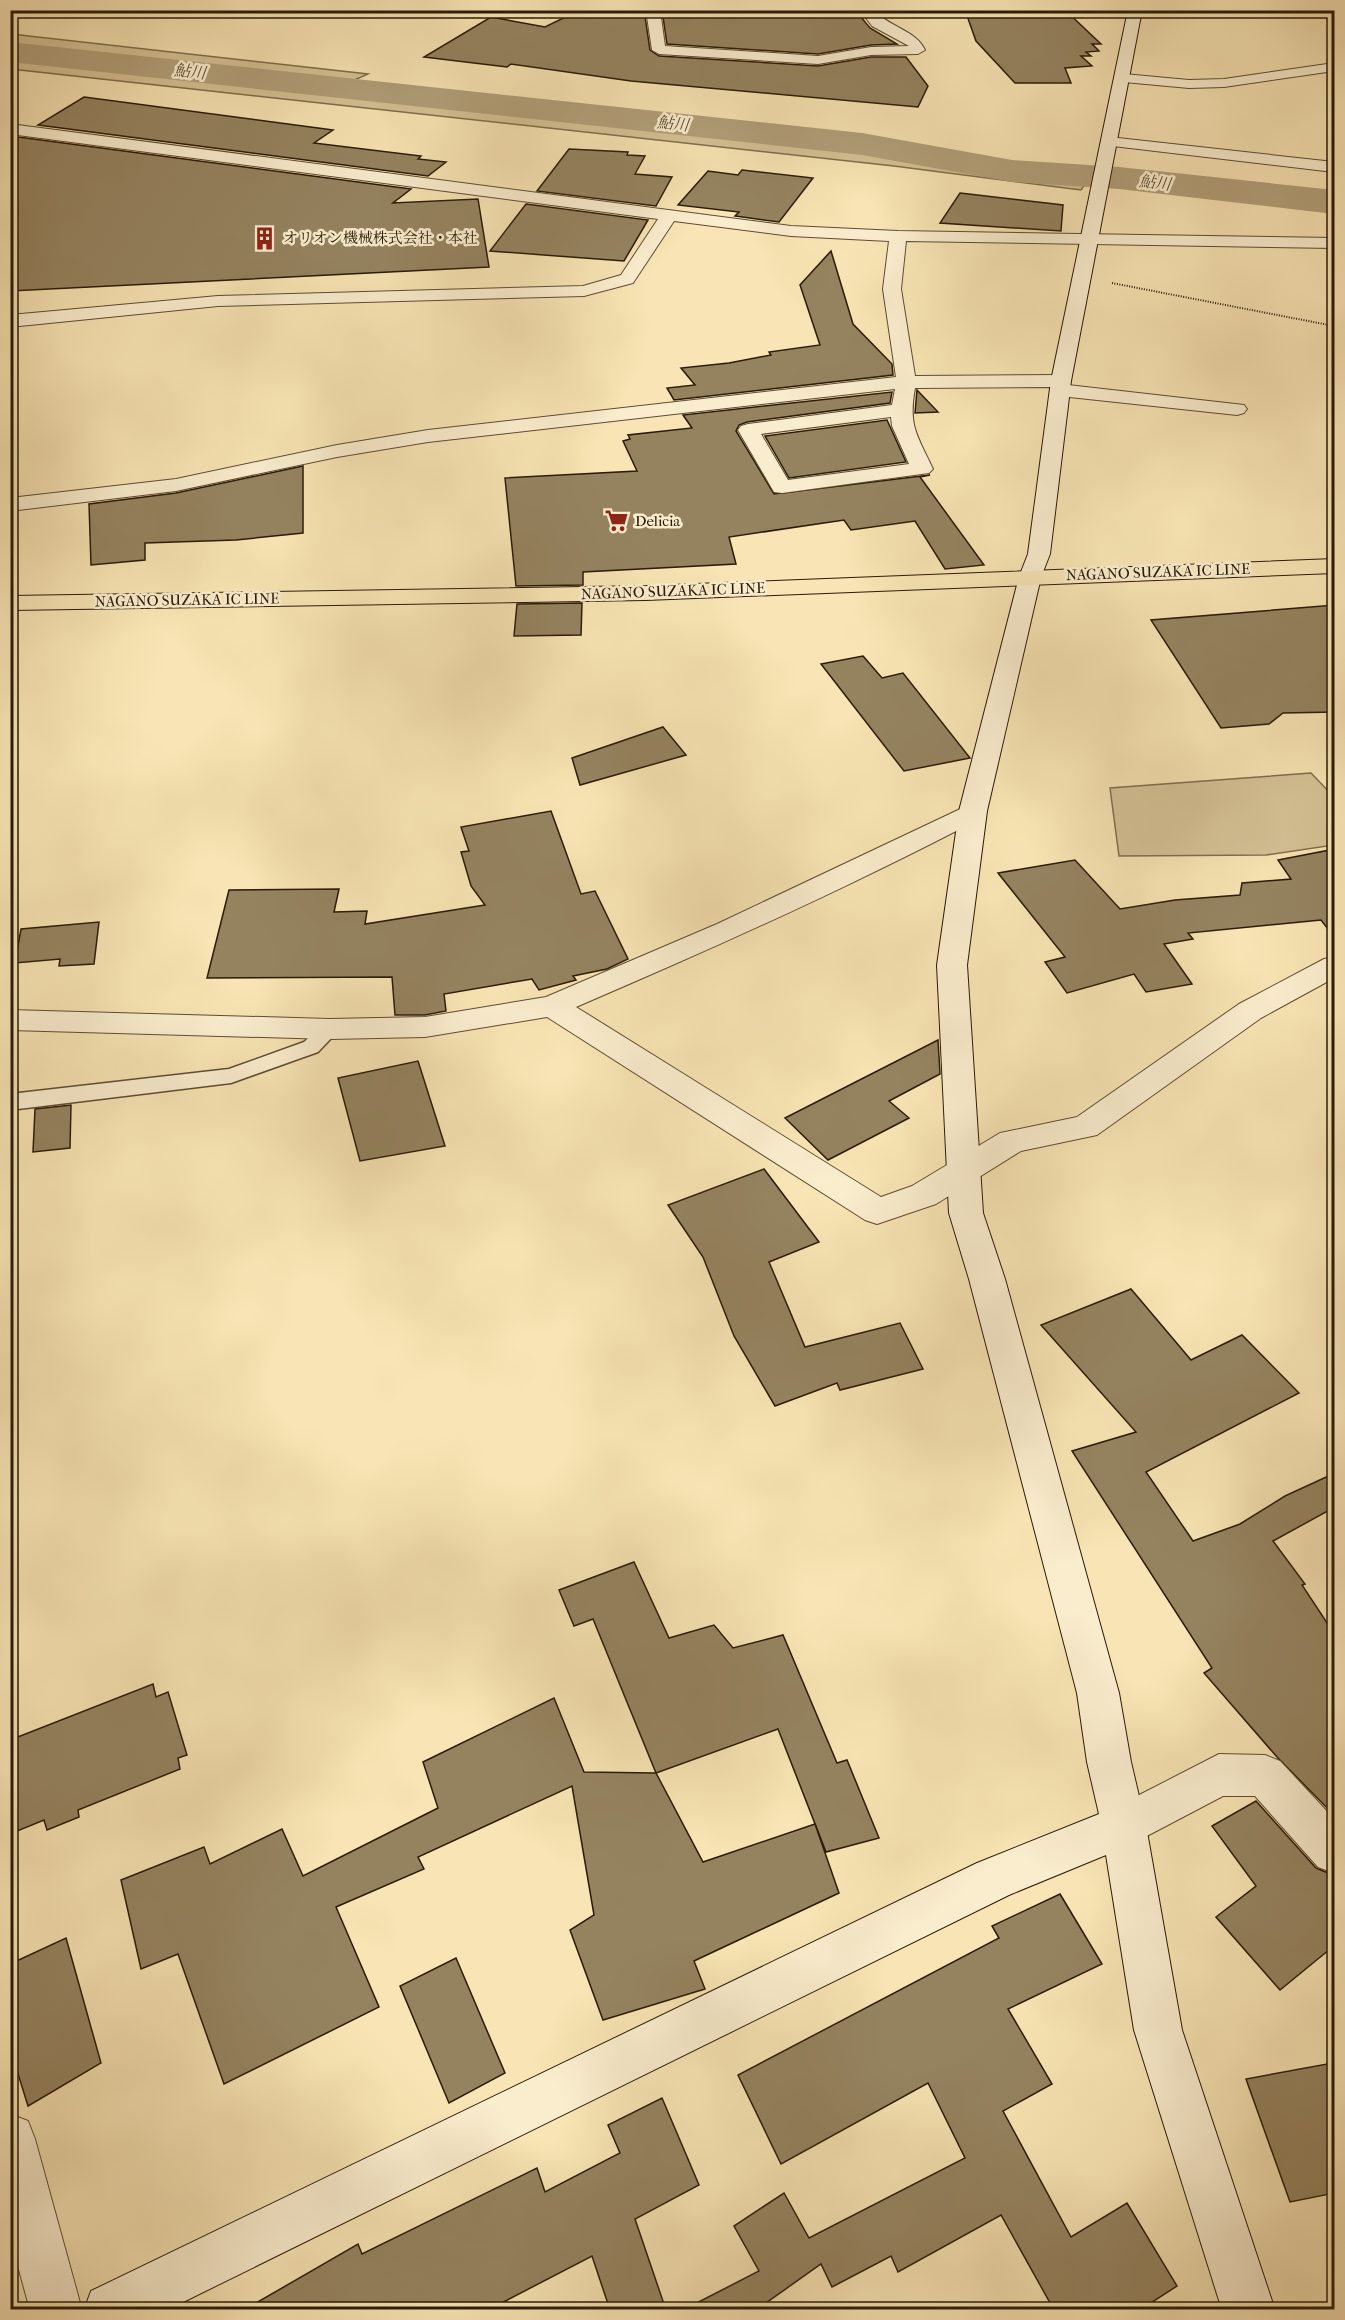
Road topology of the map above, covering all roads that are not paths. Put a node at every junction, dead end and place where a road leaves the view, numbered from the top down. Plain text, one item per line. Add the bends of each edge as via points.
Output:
1 (653, 10) edge
2 (866, 10) edge
3 (1135, 10) edge
4 (1335, 67) edge
5 (1124, 78) junction
6 (10, 129) edge
7 (1108, 144) junction
8 (1335, 167) edge
9 (670, 213) junction
10 (898, 236) junction
11 (1089, 238) junction
12 (1335, 243) edge
13 (10, 321) edge
14 (906, 382) junction
15 (1061, 385) junction
16 (1237, 409) dead end
17 (901, 410) junction
18 (10, 505) edge
19 (1335, 566) edge
20 (1030, 577) junction
21 (10, 603) edge
22 (973, 811) junction
23 (1335, 966) edge
24 (552, 1006) junction
25 (10, 1020) edge
26 (330, 1029) junction
27 (10, 1102) edge
28 (961, 1170) junction
29 (1124, 1826) junction
30 (1335, 1851) edge
31 (10, 2139) edge
32 (56, 2310) edge
33 (110, 2310) edge
34 (1248, 2310) edge

1 - 2 street via 659,50 819,60 870,51 918,50 915,43 877,23
3 - 5 street
4 - 5 street via 1224,83
5 - 7 street
6 - 9 street
7 - 8 street
7 - 11 street
9 - 10 street via 790,231
9 - 13 street via 627,279 584,291 218,301
10 - 11 street
10 - 14 street via 892,289
11 - 12 street
11 - 15 street
14 - 15 street
14 - 17 street
14 - 18 street via 428,436 176,485
15 - 16 street
15 - 20 street via 1039,554
17 - 17 street via 807,422 748,430 782,487 922,469 902,426
19 - 20 main road, NAGANO SUZAKA IC LINE
20 - 21 main road, NAGANO SUZAKA IC LINE via 646,593
20 - 22 street
22 - 24 street via 892,854 727,931
22 - 28 street via 952,965
23 - 28 street via 1250,1011 1086,1127 1012,1141
24 - 26 street via 425,1027
24 - 28 street via 878,1211 924,1195
25 - 26 street
26 - 27 lane via 311,1047 231,1076
28 - 29 street via 966,1214 1098,1693
29 - 30 street via 1219,1775 1265,1776
29 - 33 street via 993,1879
29 - 34 street via 1158,2030
31 - 32 street

